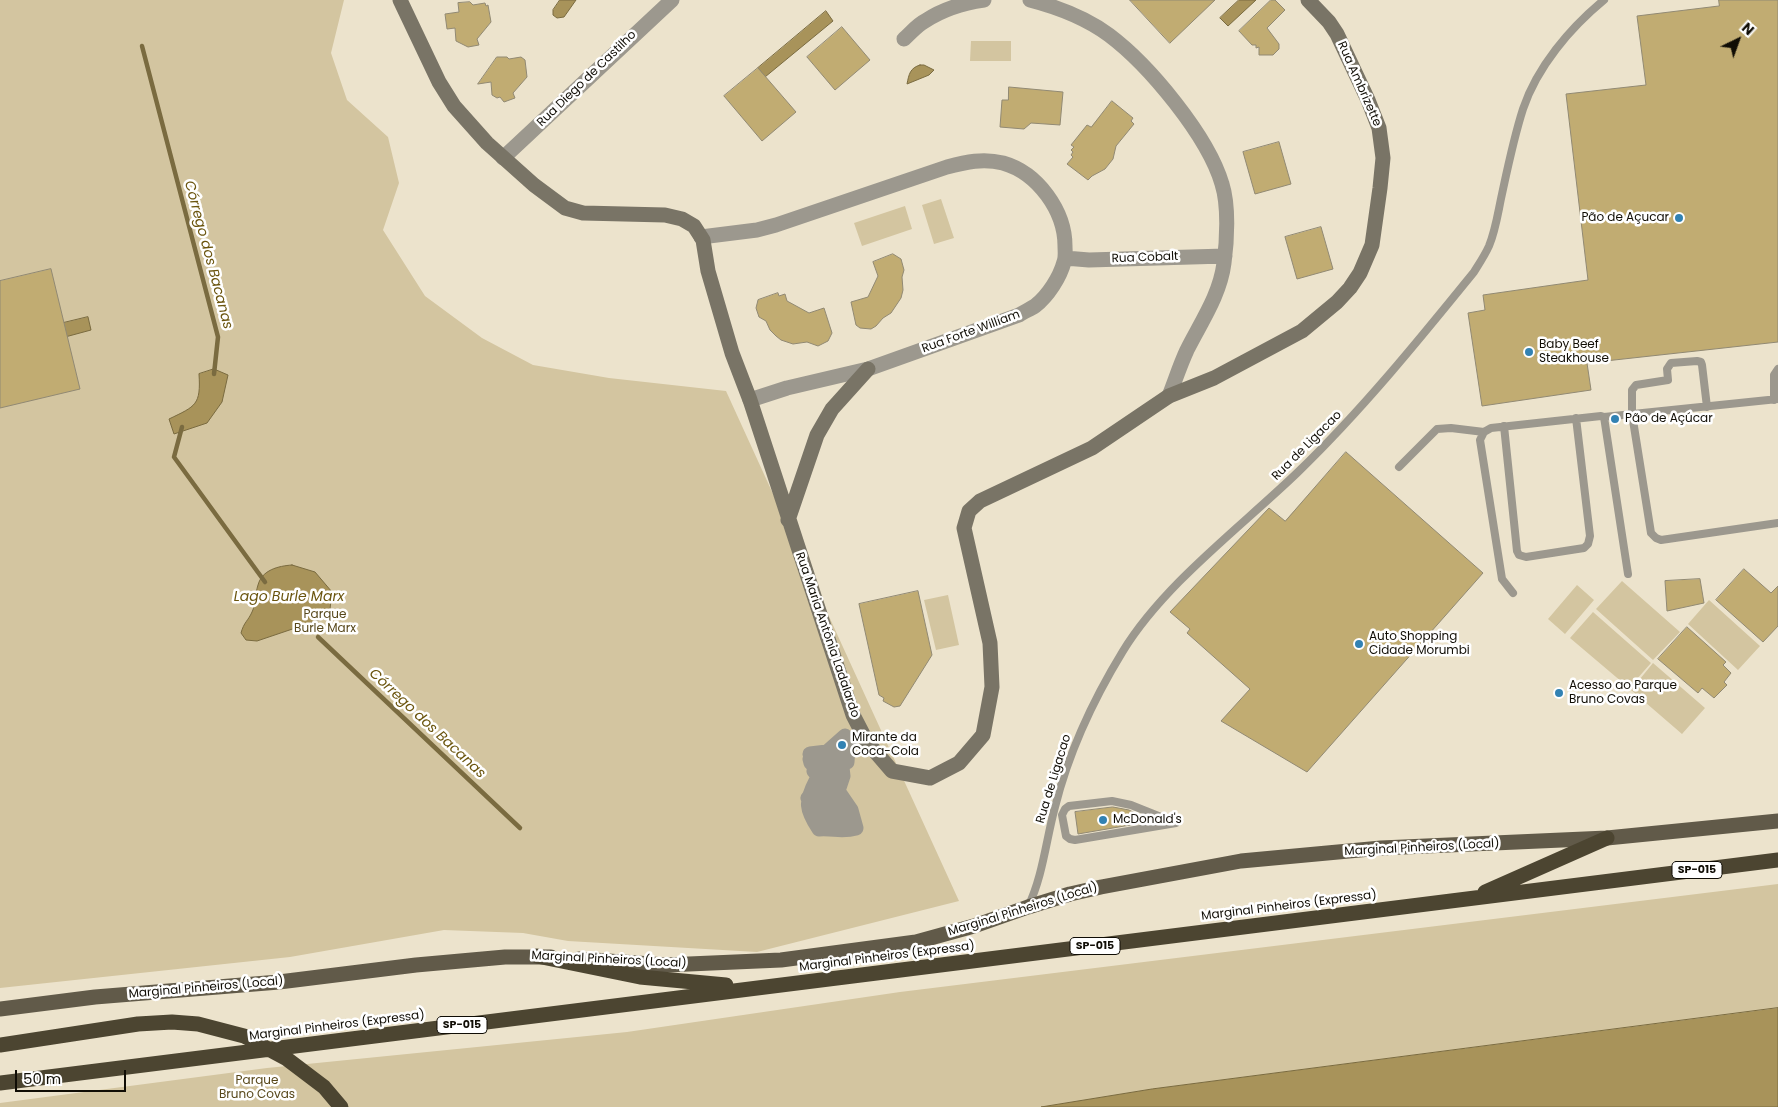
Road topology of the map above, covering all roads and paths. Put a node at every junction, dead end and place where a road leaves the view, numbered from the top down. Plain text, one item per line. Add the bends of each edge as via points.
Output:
1 (400, 0) edge
2 (672, 0) edge
3 (984, 0) edge
4 (1030, 0) edge
5 (1308, 0) edge
6 (1604, 0) edge
7 (904, 39) dead end
8 (504, 158) junction
9 (701, 237) junction
10 (1224, 256) junction
11 (1065, 258) junction
12 (1302, 331) joint
13 (868, 369) junction
14 (1778, 369) edge
15 (1169, 396) junction
16 (750, 400) junction
17 (1776, 400) edge
18 (1707, 407) junction
19 (1632, 414) junction
20 (1604, 417) junction
21 (1576, 418) junction
22 (1504, 426) junction
23 (1484, 432) junction
24 (1399, 467) dead end
25 (788, 520) junction
26 (1778, 523) edge
27 (1628, 574) dead end
28 (1513, 593) dead end
29 (810, 754) dead end
30 (817, 797) junction
31 (1778, 821) edge
32 (1176, 824) joint
33 (1607, 838) junction
34 (1778, 860) edge
35 (1472, 898) junction
36 (1028, 907) junction
37 (537, 956) junction
38 (754, 988) junction
39 (0, 1009) edge
40 (0, 1046) edge
41 (0, 1083) edge
42 (341, 1107) edge

1 - 8 street via 454,106
2 - 8 street, Rua Diego de Castilho
3 - 7 street via 939,13 924,21
4 - 10 street via 1080,18 1108,35 1158,83 1187,119 1204,143 1223,186 1226,214
5 - 12 street, Rua Ambrizette via 1333,28 1349,57 1379,128 1383,158 1372,245 1366,260 1350,288
6 - 36 lane, Rua de Ligacao via 1550,57 1533,86 1510,158 1494,232 1474,272 1362,408 1182,580 1125,649 1085,720 1072,752 1055,806 1036,890
8 - 9 street via 565,208 583,214 682,219 694,226
9 - 11 street, Rua Forte William via 757,230 947,167 986,161 1018,170 1036,182 1047,195 1060,222
9 - 16 street, Rua Maria Antônia Ladalardo via 732,353
10 - 11 street, Rua Cobalt
10 - 15 street via 1215,295 1186,351
11 - 13 street, Rua Forte William via 1058,275 1035,306 1019,315
12 - 15 street, Rua Maria Antônia Ladalardo via 1232,369
13 - 16 street, Rua Forte William
13 - 25 street via 832,409 817,435
14 - 17 lane via 1774,374
15 - 25 street, Rua Maria Antônia Ladalardo via 1092,448 998,492 969,511 964,528 990,643 992,687 983,735 959,763 930,778 892,771 867,742 853,715
16 - 25 street, Rua Maria Antônia Ladalardo
17 - 18 lane
18 - 19 lane
18 - 19 lane via 1700,362 1671,363 1667,369 1668,380 1634,386
19 - 20 lane
19 - 26 lane via 1651,534 1656,538 1661,540
20 - 21 lane
20 - 27 lane
21 - 22 lane
21 - 22 lane via 1590,536 1588,544 1584,548 1526,557 1517,551
22 - 23 lane
23 - 24 lane via 1437,429
23 - 28 lane via 1480,440 1502,579
29 - 30 street via 826,752 845,736 850,744 826,760 810,760 811,763 831,760 848,749 847,762 814,771 819,778 835,775 842,767 838,791 851,810 856,828 845,831 819,829 810,815
30 - 30 street via 819,822 841,826 849,821 836,798 838,781 823,782 815,797 825,818 834,821 839,817 834,811 831,786
31 - 33 main road, Marginal Pinheiros (Local)
32 - 32 lane via 1131,804 1112,801 1069,806 1062,815 1066,836 1075,840
33 - 35 highway
33 - 36 main road, Marginal Pinheiros (Local) via 1381,848 1241,862 1101,887
34 - 35 highway, Marginal Pinheiros (Expressa) / SP-015
35 - 38 highway, Marginal Pinheiros (Expressa) / SP-015
36 - 37 main road, Marginal Pinheiros (Local) via 916,942 781,960 666,965
37 - 38 highway via 640,978
37 - 39 main road, Marginal Pinheiros (Local) via 416,964 279,982 95,997
38 - 41 highway, Marginal Pinheiros (Expressa) / SP-015
40 - 42 highway via 138,1024 198,1024 244,1036 287,1059 324,1087

